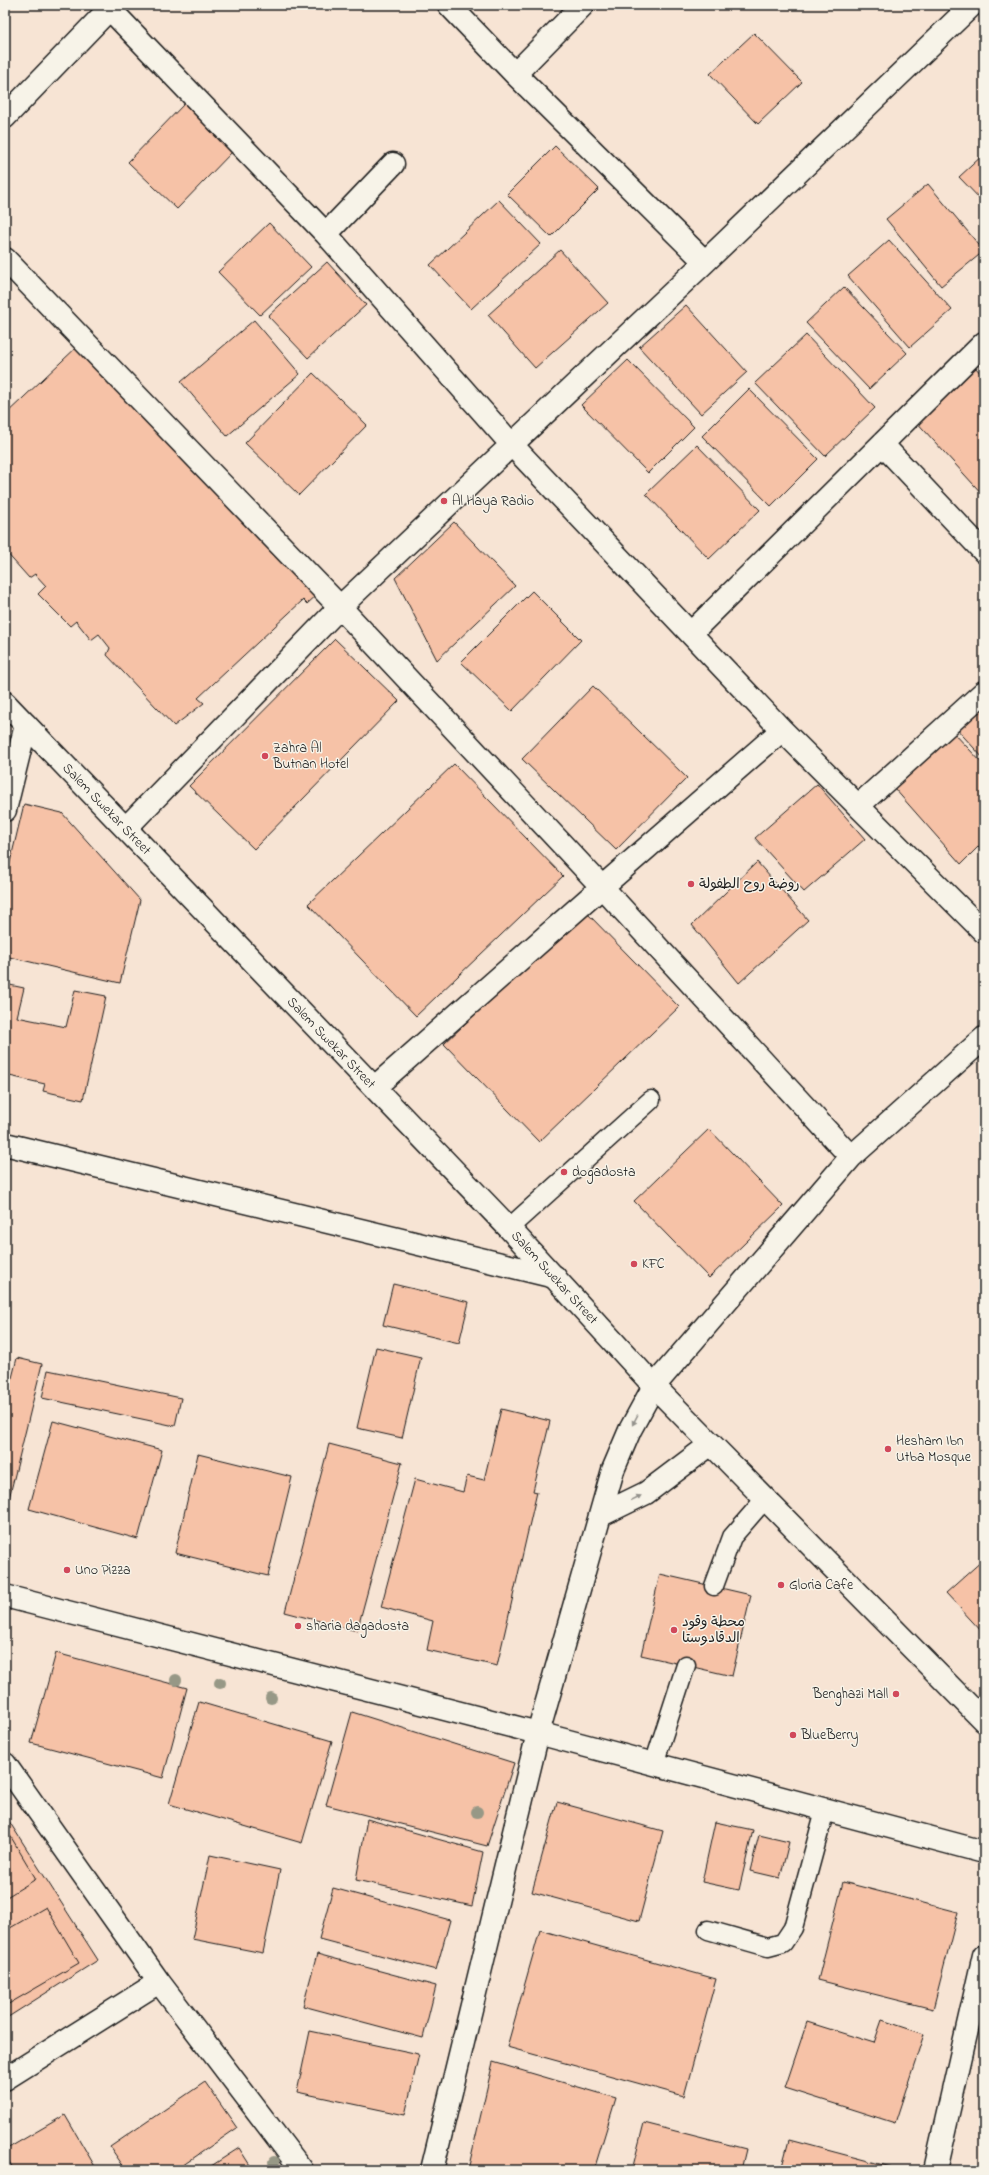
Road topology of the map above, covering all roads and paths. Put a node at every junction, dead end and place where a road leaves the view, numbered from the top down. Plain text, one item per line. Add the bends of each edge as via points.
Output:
1 (449, 5) edge
2 (582, 5) edge
3 (972, 5) edge
4 (109, 6) edge
5 (515, 74) junction
6 (5, 117) edge
7 (393, 164) dead end
8 (326, 234) junction
9 (5, 259) edge
10 (705, 262) junction
11 (984, 343) edge
12 (882, 444) junction
13 (512, 445) junction
14 (984, 552) edge
15 (340, 607) junction
16 (691, 633) junction
17 (984, 692) edge
18 (5, 703) edge
19 (26, 725) junction
20 (782, 730) junction
21 (858, 806) junction
22 (5, 810) edge
23 (126, 828) junction
24 (602, 887) junction
25 (984, 932) edge
26 (984, 1038) edge
27 (375, 1088) junction
28 (651, 1100) dead end
29 (5, 1144) edge
30 (851, 1157) junction
31 (509, 1228) junction
32 (555, 1277) junction
33 (654, 1386) junction
34 (711, 1444) junction
35 (765, 1499) junction
36 (601, 1515) junction
37 (714, 1586) dead end
38 (5, 1596) edge
39 (686, 1666) dead end
40 (984, 1721) edge
41 (538, 1732) junction
42 (5, 1764) edge
43 (654, 1764) junction
44 (825, 1810) junction
45 (984, 1852) edge
46 (708, 1930) dead end
47 (984, 1955) edge
48 (159, 1982) junction
49 (5, 2079) edge
50 (302, 2170) edge
51 (432, 2170) edge
52 (935, 2170) edge

1 - 5 street
2 - 5 street
3 - 10 street
4 - 6 street
4 - 8 street
5 - 10 street
7 - 8 street
8 - 13 street
9 - 15 street
10 - 13 street
11 - 12 street
12 - 14 street
12 - 16 street
13 - 15 street
13 - 16 street
15 - 23 street
15 - 24 street
16 - 20 street
17 - 21 street
18 - 19 street, Salem Swekar Street
19 - 22 street
19 - 23 street, Salem Swekar Street
20 - 21 street
20 - 24 street
21 - 25 street
23 - 27 street, Salem Swekar Street
24 - 27 street
24 - 30 street
26 - 30 street
27 - 31 street, Salem Swekar Street
28 - 31 lane
29 - 32 street
30 - 33 street
31 - 32 street, Salem Swekar Street
32 - 33 street, Salem Swekar Street
33 - 34 street, Salem Swekar Street
33 -> 36 street via 622,1448 613,1470
34 - 35 street, Salem Swekar Street
36 -> 34 street via 646,1493
35 - 37 lane via 732,1537
35 - 40 street, Salem Swekar Street
36 - 41 street
38 - 41 street
39 - 43 lane
41 - 43 street
41 - 51 street
42 - 48 street
43 - 44 street
44 - 45 street
44 - 46 lane via 793,1928 783,1943 768,1947
47 - 52 street
48 - 49 street
48 - 50 street

